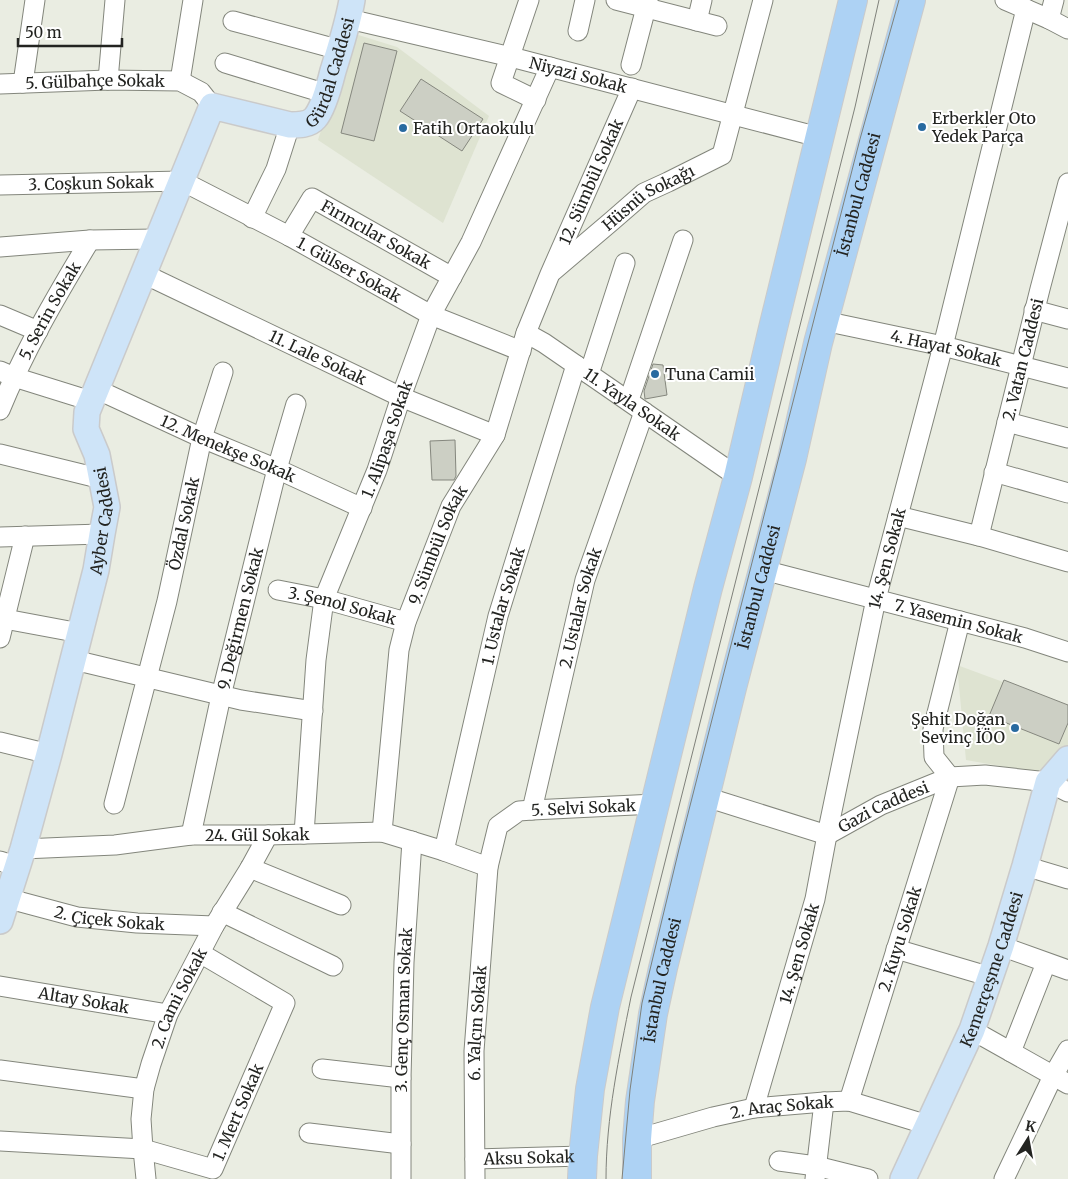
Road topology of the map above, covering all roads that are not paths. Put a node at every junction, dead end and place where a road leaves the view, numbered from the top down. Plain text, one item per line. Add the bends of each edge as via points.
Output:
1 (34, 0) edge
2 (116, 0) edge
3 (193, 0) edge
4 (529, 0) edge
5 (585, 0) edge
6 (616, 0) edge
7 (702, 0) edge
8 (763, 0) edge
9 (853, 0) edge
10 (910, 0) edge
11 (1006, 0) edge
12 (1054, 0) edge
13 (647, 4) edge
14 (1026, 9) junction
15 (350, 10) edge
16 (1049, 19) junction
17 (233, 21) dead end
18 (697, 21) junction
19 (717, 26) dead end
20 (1068, 29) edge
21 (578, 31) dead end
22 (340, 50) junction
23 (511, 57) junction
24 (225, 63) dead end
25 (631, 65) dead end
26 (550, 67) junction
27 (108, 80) junction
28 (180, 81) junction
29 (0, 84) edge
30 (23, 84) junction
31 (632, 88) junction
32 (327, 94) junction
33 (536, 100) junction
34 (212, 106) junction
35 (732, 115) junction
36 (290, 126) junction
37 (807, 134) dead end
38 (182, 181) junction
39 (1068, 182) edge
40 (0, 185) edge
41 (252, 218) junction
42 (289, 236) junction
43 (156, 239) junction
44 (90, 240) junction
45 (683, 240) dead end
46 (1060, 246) edge
47 (0, 247) edge
48 (625, 263) dead end
49 (142, 273) junction
50 (550, 274) junction
51 (452, 277) junction
52 (1034, 310) junction
53 (431, 314) junction
54 (0, 315) edge
55 (1068, 319) edge
56 (824, 321) junction
57 (38, 331) junction
58 (526, 333) junction
59 (943, 346) junction
60 (521, 351) junction
61 (1020, 367) junction
62 (582, 369) junction
63 (223, 372) dead end
64 (7, 374) edge
65 (1068, 378) edge
66 (94, 395) junction
67 (401, 397) junction
68 (629, 400) junction
69 (296, 404) dead end
70 (0, 410) edge
71 (644, 412) junction
72 (1007, 422) junction
73 (495, 435) junction
74 (202, 438) junction
75 (1068, 438) edge
76 (0, 454) edge
77 (277, 469) junction
78 (994, 472) junction
79 (738, 477) junction
80 (102, 479) junction
81 (1068, 493) edge
82 (362, 508) junction
83 (898, 516) junction
84 (102, 534) junction
85 (25, 536) junction
86 (978, 536) junction
87 (0, 537) edge
88 (1068, 562) edge
89 (763, 570) junction
90 (278, 590) dead end
91 (324, 599) junction
92 (876, 599) junction
93 (3, 618) edge
94 (960, 621) junction
95 (406, 622) junction
96 (80, 633) junction
97 (0, 638) edge
98 (1068, 652) edge
99 (74, 660) junction
100 (148, 678) junction
101 (221, 696) junction
102 (313, 711) junction
103 (0, 742) edge
104 (49, 754) junction
105 (1068, 759) edge
106 (950, 777) junction
107 (1062, 785) edge
108 (706, 797) junction
109 (114, 804) dead end
110 (655, 804) junction
111 (532, 810) junction
112 (382, 832) junction
113 (190, 834) junction
114 (304, 834) junction
115 (268, 835) junction
116 (827, 835) junction
117 (412, 841) junction
118 (444, 851) junction
119 (13, 859) edge
120 (1025, 866) junction
121 (488, 867) junction
122 (250, 868) junction
123 (1068, 879) edge
124 (341, 905) dead end
125 (3, 909) edge
126 (218, 919) junction
127 (1000, 946) junction
128 (896, 949) junction
129 (200, 953) junction
130 (1046, 963) junction
131 (333, 966) dead end
132 (1068, 970) edge
133 (991, 977) junction
134 (0, 986) edge
135 (168, 1014) junction
136 (972, 1030) junction
137 (1068, 1050) edge
138 (1011, 1052) junction
139 (322, 1069) dead end
140 (0, 1070) edge
141 (401, 1078) junction
142 (1061, 1080) edge
143 (144, 1090) junction
144 (849, 1101) junction
145 (824, 1102) junction
146 (754, 1108) junction
147 (928, 1125) junction
148 (309, 1133) dead end
149 (637, 1139) junction
150 (0, 1141) edge
151 (401, 1144) junction
152 (142, 1149) junction
153 (475, 1159) junction
154 (779, 1161) dead end
155 (583, 1168) edge
156 (816, 1172) edge
157 (908, 1178) edge
158 (146, 1179) edge
159 (401, 1179) edge
160 (475, 1179) edge
161 (637, 1179) edge
162 (868, 1179) edge
163 (1004, 1179) edge

1 - 30 street
2 - 27 street
3 - 28 street
4 - 23 street
5 - 21 street
6 - 13 street
7 - 18 street
8 - 35 street
9 - 79 highway
10 - 56 highway, İstanbul Caddesi
11 - 14 street
12 - 16 street
13 - 18 street
13 - 25 street
14 - 16 street
14 - 59 street, 14. Şen Sokak
15 - 22 main road, Gürdal Caddesi
15 - 23 street, Niyazi Sokak
16 - 20 street
17 - 22 street
18 - 19 street
22 - 32 main road, Gürdal Caddesi
23 - 26 street, Niyazi Sokak
23 - 33 street via 501,82
24 - 32 street
26 - 31 street, Niyazi Sokak
26 - 33 street, 1. Alipaşa Sokak
27 - 28 street, 5. Gülbahçe Sokak
27 - 30 street, 5. Gülbahçe Sokak
28 - 34 street, 5. Gülbahçe Sokak via 201,92
29 - 30 street, 5. Gülbahçe Sokak
31 - 35 street, Niyazi Sokak
31 - 50 street, 12. Sümbül Sokak
32 - 36 main road, Gürdal Caddesi via 316,117 302,125
33 - 51 street, 1. Alipaşa Sokak
34 - 36 main road, Gürdal Caddesi
34 - 38 main road, Ayber Caddesi
35 - 37 street, Niyazi Sokak
35 - 50 street, Hüsnü Sokağı via 722,155 644,192
36 - 41 street, Gürdal Caddesi via 276,169
38 - 40 street, 3. Coşkun Sokak
38 - 41 street, 1. Gülser Sokak
38 - 43 main road, Ayber Caddesi
39 - 46 street, 2. Vatan Caddesi
41 - 42 street, 1. Gülser Sokak
42 - 51 street, Fırıncılar Sokak via 312,198
42 - 53 street, 1. Gülser Sokak
43 - 44 street
43 - 49 main road, Ayber Caddesi
44 - 47 street
44 - 57 street, 5. Serin Sokak
45 - 68 street
46 - 52 street, 2. Vatan Caddesi
48 - 62 street, 1. Ustalar Sokak
49 - 66 main road, Ayber Caddesi
49 - 67 street, 11. Lale Sokak
50 - 58 street, 9. Sümbül Sokak
51 - 53 street, 1. Alipaşa Sokak
52 - 55 street
52 - 61 street, 2. Vatan Caddesi
53 - 60 street, 1. Gülser Sokak
53 - 67 street, 1. Alipaşa Sokak
54 - 57 street
56 - 59 street, 4. Hayat Sokak
56 - 89 highway, İstanbul Caddesi
57 - 64 street, 5. Serin Sokak
58 - 60 street, 9. Sümbül Sokak
58 - 62 street, 11. Yayla Sokak
59 - 61 street, 4. Hayat Sokak
59 - 83 street, 14. Şen Sokak
60 - 73 street, 9. Sümbül Sokak
61 - 65 street, 4. Hayat Sokak
61 - 72 street, 2. Vatan Caddesi
62 - 68 street, 11. Yayla Sokak
62 - 118 street, 1. Ustalar Sokak via 498,616
63 - 74 street, Özdal Sokak
64 - 66 street, 12. Menekşe Sokak
64 - 70 street, 5. Serin Sokak
66 - 74 street, 12. Menekşe Sokak
66 - 80 main road, Ayber Caddesi via 87,412 86,429 97,455
67 - 73 street, 11. Lale Sokak
67 - 82 street, 1. Alipaşa Sokak
68 - 71 street, 11. Yayla Sokak
69 - 77 street, 9. Değirmen Sokak
71 - 79 street, 11. Yayla Sokak
71 - 111 street, 2. Ustalar Sokak via 585,580
72 - 75 street
72 - 78 street, 2. Vatan Caddesi
73 - 95 street, 9. Sümbül Sokak via 451,506
74 - 77 street, 12. Menekşe Sokak
74 - 100 street, Özdal Sokak
76 - 80 street
77 - 82 street, 12. Menekşe Sokak
77 - 101 street, 9. Değirmen Sokak
78 - 81 street
78 - 86 street, 2. Vatan Caddesi
79 - 110 highway
80 - 84 main road, Ayber Caddesi via 107,507
82 - 91 street, 1. Alipaşa Sokak
83 - 86 street
83 - 92 street, 14. Şen Sokak
84 - 85 street
84 - 96 main road, Ayber Caddesi
85 - 87 street
85 - 93 street
86 - 88 street
89 - 92 street, 7. Yasemin Sokak
89 - 108 highway, İstanbul Caddesi
90 - 91 street, 3. Şenol Sokak
91 - 95 street, 3. Şenol Sokak
91 - 102 street, 1. Alipaşa Sokak
92 - 94 street, 7. Yasemin Sokak
92 - 116 street, 14. Şen Sokak
93 - 96 street
93 - 97 street
94 - 98 street, 7. Yasemin Sokak
94 - 106 street via 933,729 934,757
95 - 112 street, 9. Sümbül Sokak via 399,650
96 - 99 main road, Ayber Caddesi
99 - 100 street
99 - 104 main road, Ayber Caddesi
100 - 101 street
100 - 109 street, Özdal Sokak
101 - 102 street
101 - 113 street, 9. Değirmen Sokak
102 - 114 street, 1. Alipaşa Sokak
103 - 104 street
104 - 119 main road, Ayber Caddesi
105 - 107 main road, Kemerçeşme Caddesi
106 - 107 street, Gazi Caddesi via 985,775
106 - 116 street, Gazi Caddesi via 881,805
106 - 128 street, 2. Kuyu Sokak
107 - 120 main road, Kemerçeşme Caddesi
108 - 116 street, Gazi Caddesi
108 - 149 highway, İstanbul Caddesi via 653,1014
110 - 111 street, 5. Selvi Sokak
110 - 155 highway via 605,1007 590,1089
111 - 121 street, 5. Selvi Sokak via 519,812 498,826
112 - 114 street, 24. Gül Sokak
112 - 117 street, 24. Gül Sokak
113 - 115 street, 24. Gül Sokak
113 - 119 street, 24. Gül Sokak
114 - 115 street, 24. Gül Sokak
115 - 122 street, 2. Cami Sokak
116 - 146 street, 14. Şen Sokak via 815,898
117 - 118 street, 24. Gül Sokak
117 - 141 street, 3. Genç Osman Sokak
118 - 121 street, 24. Gül Sokak
119 - 125 main road, Ayber Caddesi
120 - 123 street
120 - 127 main road, Kemerçeşme Caddesi
121 - 153 street, 6. Yalçın Sokak via 474,1051
122 - 124 street
122 - 126 street, 2. Cami Sokak
125 - 126 street, 2. Çiçek Sokak via 137,923
126 - 129 street, 2. Cami Sokak
126 - 131 street
127 - 130 street
127 - 133 main road, Kemerçeşme Caddesi
128 - 133 street
128 - 144 street, 2. Kuyu Sokak
129 - 135 street, 2. Cami Sokak
129 - 152 street, 1. Mert Sokak via 284,1003 213,1169
130 - 132 street
130 - 138 street
133 - 136 main road, Kemerçeşme Caddesi
134 - 135 street, Altay Sokak
135 - 143 street, 2. Cami Sokak
136 - 138 street
136 - 147 main road, Kemerçeşme Caddesi
137 - 142 street
138 - 142 street
139 - 141 street
140 - 143 street
141 - 151 street, 3. Genç Osman Sokak
142 - 163 street
143 - 152 street, 2. Cami Sokak
144 - 145 street, 2. Araç Sokak
144 - 147 street, 2. Araç Sokak
145 - 146 street, 2. Araç Sokak
145 - 156 street
146 - 149 street, 2. Araç Sokak
147 - 157 main road, Kemerçeşme Caddesi
148 - 151 street
149 - 161 highway, İstanbul Caddesi
150 - 152 street, 1. Mert Sokak
151 - 159 street, 3. Genç Osman Sokak
152 - 158 street, 2. Cami Sokak
153 - 155 street, Aksu Sokak
153 - 160 street, 6. Yalçın Sokak
154 - 156 street
156 - 162 street

